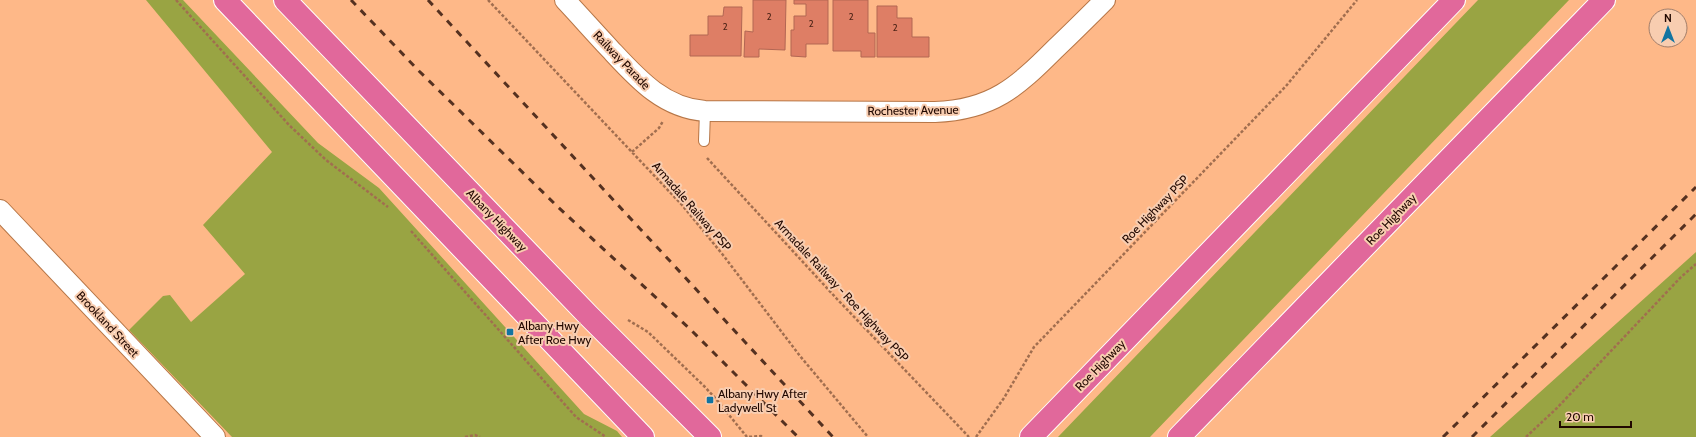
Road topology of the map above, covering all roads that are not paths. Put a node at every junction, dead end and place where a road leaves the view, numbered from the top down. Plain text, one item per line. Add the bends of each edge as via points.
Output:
1 (225, 0) edge
2 (285, 0) edge
3 (565, 0) edge
4 (1106, 0) edge
5 (1454, 0) edge
6 (1604, 0) edge
7 (705, 111) junction
8 (704, 141) dead end
9 (0, 210) edge
10 (215, 437) edge
11 (643, 437) edge
12 (710, 437) edge
13 (1031, 437) edge
14 (1178, 437) edge

1 - 11 highway
2 - 12 highway, Albany Highway via 588,315
3 - 7 street, Railway Parade via 651,90 678,105
4 - 7 street, Rochester Avenue via 1023,81 998,97 972,107 935,112
5 - 13 highway, Roe Highway
6 - 14 highway, Roe Highway
7 - 8 lane
9 - 10 street, Brookland Street

